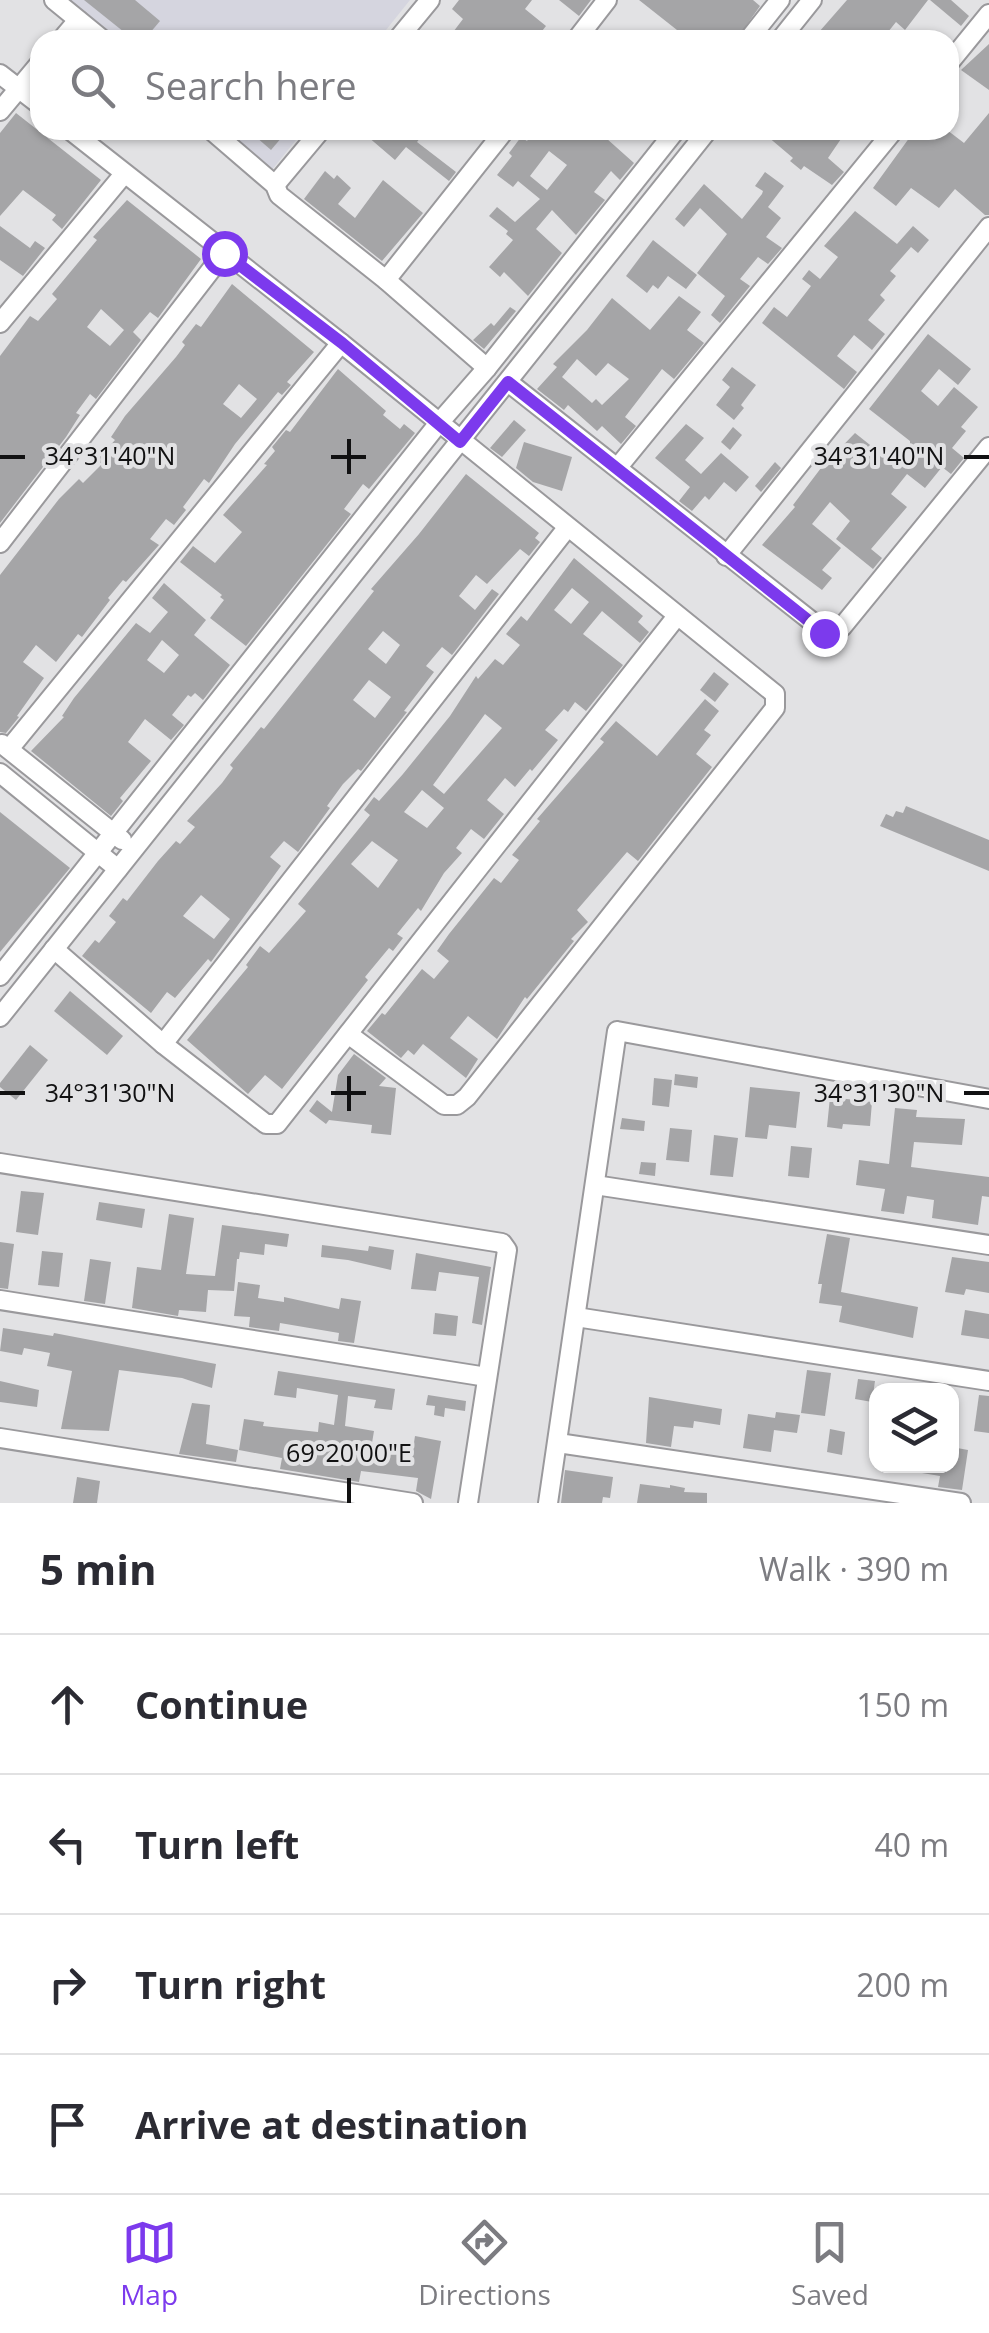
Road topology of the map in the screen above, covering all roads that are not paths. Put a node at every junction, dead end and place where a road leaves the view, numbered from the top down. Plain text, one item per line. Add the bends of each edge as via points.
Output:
1 (54, 0) edge
2 (430, 0) edge
3 (607, 0) edge
4 (780, 0) edge
5 (812, 0) edge
6 (989, 14) edge
7 (78, 20) junction
8 (70, 30) edge
9 (90, 30) edge
10 (405, 30) edge
11 (584, 30) edge
12 (756, 30) edge
13 (788, 30) edge
14 (959, 51) edge
15 (0, 74) edge
16 (30, 74) edge
17 (18, 88) junction
18 (30, 97) edge
19 (0, 111) edge
20 (82, 140) edge
21 (223, 140) edge
22 (314, 140) edge
23 (497, 140) edge
24 (668, 140) edge
25 (700, 140) edge
26 (886, 140) edge
27 (124, 174) junction
28 (276, 185) junction
29 (989, 226) edge
30 (224, 253) junction
31 (386, 280) junction
32 (0, 324) edge
33 (342, 343) junction
34 (487, 368) junction
35 (508, 382) junction
36 (438, 424) junction
37 (460, 442) junction
38 (989, 447) edge
39 (618, 467) junction
40 (567, 528) junction
41 (0, 543) edge
42 (726, 556) junction
43 (678, 616) junction
44 (4, 746) edge
45 (0, 773) edge
46 (114, 833) junction
47 (134, 849) junction
48 (99, 852) junction
49 (118, 869) junction
50 (54, 949) junction
51 (0, 976) edge
52 (0, 1017) edge
53 (348, 1034) junction
54 (163, 1044) junction
55 (989, 1099) edge
56 (0, 1163) edge
57 (595, 1185) junction
58 (989, 1245) edge
59 (0, 1300) edge
60 (576, 1317) junction
61 (487, 1377) junction
62 (989, 1381) edge
63 (0, 1438) edge
64 (558, 1443) junction
65 (413, 1503) edge
66 (468, 1503) edge
67 (548, 1503) edge
68 (960, 1503) edge

1 - 7 street
2 - 10 street
3 - 11 street
4 - 12 street
5 - 13 street
6 - 14 street
7 - 8 street
7 - 9 street
15 - 17 street
16 - 17 street
17 - 18 street
17 - 19 street
20 - 27 street
21 - 28 street
22 - 28 street
23 - 31 street
24 - 34 street
25 - 35 street
26 - 39 street
27 - 30 street
27 - 32 street
28 - 31 street via 279,195
29 - 42 street
30 - 33 street
30 - 41 street
31 - 34 street
33 - 36 street
33 - 44 street
34 - 36 street
35 - 37 street
35 - 39 street
36 - 37 street
36 - 46 street
37 - 40 street
37 - 47 street
38 - 42 street via 834,634 824,633
39 - 42 street
40 - 43 street
40 - 54 street
43 - 53 street
43 - 53 street via 774,691 774,708 467,1098 444,1105
44 - 46 street
45 - 48 street
46 - 47 street
46 - 48 street
47 - 49 street
48 - 49 street
48 - 51 street
49 - 50 street
50 - 52 street
50 - 54 street
53 - 54 street via 271,1126
55 - 57 street via 617,1031
56 - 61 street via 496,1240 507,1250
57 - 58 street
57 - 60 street
59 - 61 street
60 - 62 street
60 - 64 street
61 - 66 street
63 - 65 street
64 - 67 street
64 - 68 street

